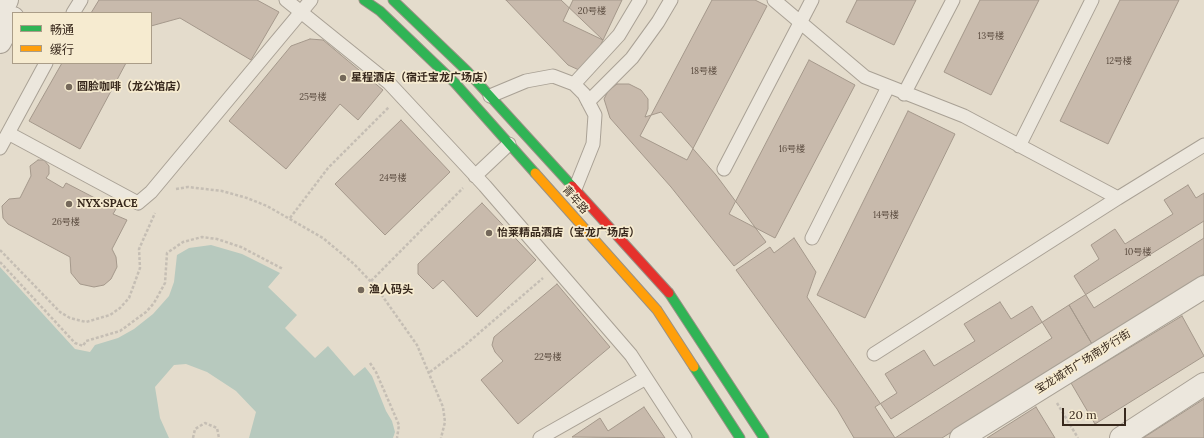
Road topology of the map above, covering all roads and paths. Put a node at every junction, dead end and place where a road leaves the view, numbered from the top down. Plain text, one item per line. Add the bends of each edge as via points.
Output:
1 (7, 0) edge
2 (22, 0) edge
3 (81, 0) edge
4 (286, 0) edge
5 (311, 0) edge
6 (364, 0) edge
7 (393, 0) edge
8 (640, 0) edge
9 (671, 0) edge
10 (774, 0) edge
11 (812, 0) edge
12 (952, 0) edge
13 (1092, 0) edge
14 (16, 12) edge
15 (75, 12) edge
16 (300, 12) junction
17 (0, 14) edge
18 (12, 20) edge
19 (800, 22) junction
20 (0, 42) edge
21 (45, 64) edge
22 (574, 84) junction
23 (888, 87) junction
24 (904, 94) junction
25 (401, 96) junction
26 (490, 96) junction
27 (588, 102) junction
28 (8, 133) junction
29 (509, 144) junction
30 (1204, 145) edge
31 (1019, 146) junction
32 (0, 148) edge
33 (724, 169) dead end
34 (475, 176) junction
35 (575, 189) junction
36 (171, 192) dead end
37 (1118, 198) junction
38 (155, 212) dead end
39 (290, 218) junction
40 (812, 238) dead end
41 (0, 250) edge
42 (0, 262) edge
43 (555, 268) junction
44 (283, 269) dead end
45 (370, 281) junction
46 (1204, 287) edge
47 (874, 354) dead end
48 (370, 363) dead end
49 (430, 372) junction
50 (646, 378) junction
51 (1204, 384) edge
52 (1046, 385) junction
53 (193, 438) edge
54 (219, 438) edge
55 (398, 438) edge
56 (442, 438) edge
57 (540, 438) edge
58 (685, 438) edge
59 (740, 438) edge
60 (764, 438) edge
61 (962, 438) edge
62 (1078, 438) edge
63 (1121, 438) edge

1 - 17 street
2 - 14 street
3 - 15 lane
4 - 16 lane
5 - 16 lane
6 - 29 street, 青年路 via 455,83
7 - 26 street, 青年路
8 - 22 lane via 619,35
9 - 27 lane via 632,58
10 - 19 lane
11 - 19 lane
12 - 24 lane
13 - 31 lane
16 - 25 lane via 366,63
16 - 28 lane via 151,192 138,203
18 - 20 street
19 - 23 lane via 865,77
19 - 33 lane
21 - 28 lane
22 - 26 lane via 553,76 526,82
22 - 27 lane
23 - 24 lane
23 - 40 lane
24 - 31 lane via 964,116
25 - 34 lane
25 - 39 path via 328,168
26 - 35 street, 青年路
27 - 35 lane via 595,115 593,144
28 - 32 lane
29 - 34 lane
29 - 59 street, 青年路 via 657,310
30 - 37 lane
31 - 37 lane
34 - 43 lane
34 - 45 path
35 - 60 street, 青年路 via 673,296
36 - 39 path via 174,189 188,188 222,191 254,201
37 - 47 lane
38 - 41 path via 139,250 140,268 129,298 110,314 86,322 70,318 60,312
39 - 45 path via 323,238
42 - 44 path via 75,343 84,346 86,341 120,330 146,312 165,283 167,253 183,242 202,237 217,239 241,247
43 - 49 path
43 - 50 lane via 631,355
45 - 49 path via 417,345
46 - 52 street, 宝龙城市广场南步行街
48 - 55 path via 399,425
49 - 56 path via 443,407 445,422
50 - 57 lane
50 - 58 lane
51 - 63 street
52 - 61 street, 宝龙城市广场南步行街
52 - 62 path
53 - 54 path via 195,429 205,423 217,428

